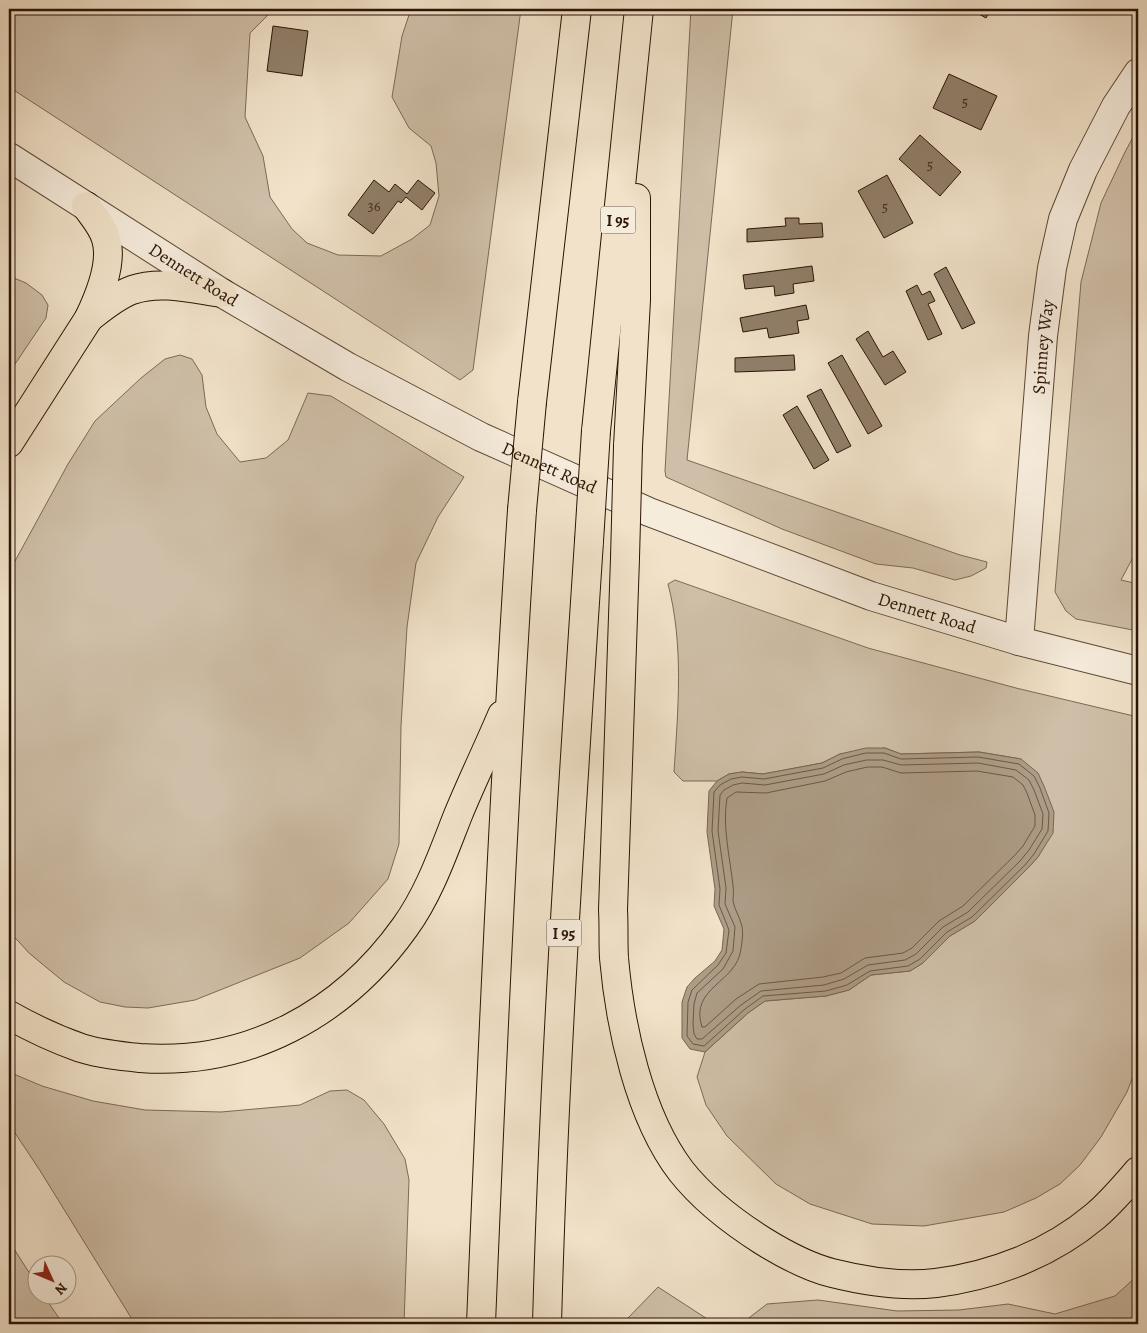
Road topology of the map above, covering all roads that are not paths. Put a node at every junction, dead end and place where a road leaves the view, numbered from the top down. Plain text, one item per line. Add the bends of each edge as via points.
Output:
1 (577, 9) edge
2 (639, 9) edge
3 (636, 36) junction
4 (1138, 73) edge
5 (9, 157) edge
6 (86, 206) junction
7 (222, 293) junction
8 (89, 318) junction
9 (9, 443) edge
10 (1019, 641) junction
11 (1138, 671) edge
12 (509, 700) junction
13 (9, 1015) edge
14 (1138, 1171) edge
15 (481, 1324) edge
16 (547, 1324) edge

1 - 12 highway, bridge via 532,402
2 - 3 highway, I 95
3 - 14 highway, bridge via 636,300 613,910 614,958 621,1008 643,1100 681,1170 737,1225 796,1260 830,1273 870,1281 935,1283 1022,1261 1093,1218
3 - 16 highway, I 95, bridge via 596,431 557,1065
4 - 10 street, Spinney Way via 1116,106 1084,170 1063,219 1052,268 1043,336
5 - 6 street, Dennett Road
6 - 7 street, Dennett Road
6 - 8 highway via 106,239 108,252 99,296
7 - 8 highway via 181,286 146,287 111,301
7 - 10 street, Dennett Road via 348,367 481,437 649,512 871,596
8 - 9 highway
10 - 11 street, Dennett Road
12 - 13 highway via 426,891 406,926 379,961 345,993 312,1017 248,1047 165,1060 117,1056 82,1048 45,1035
12 - 15 highway

